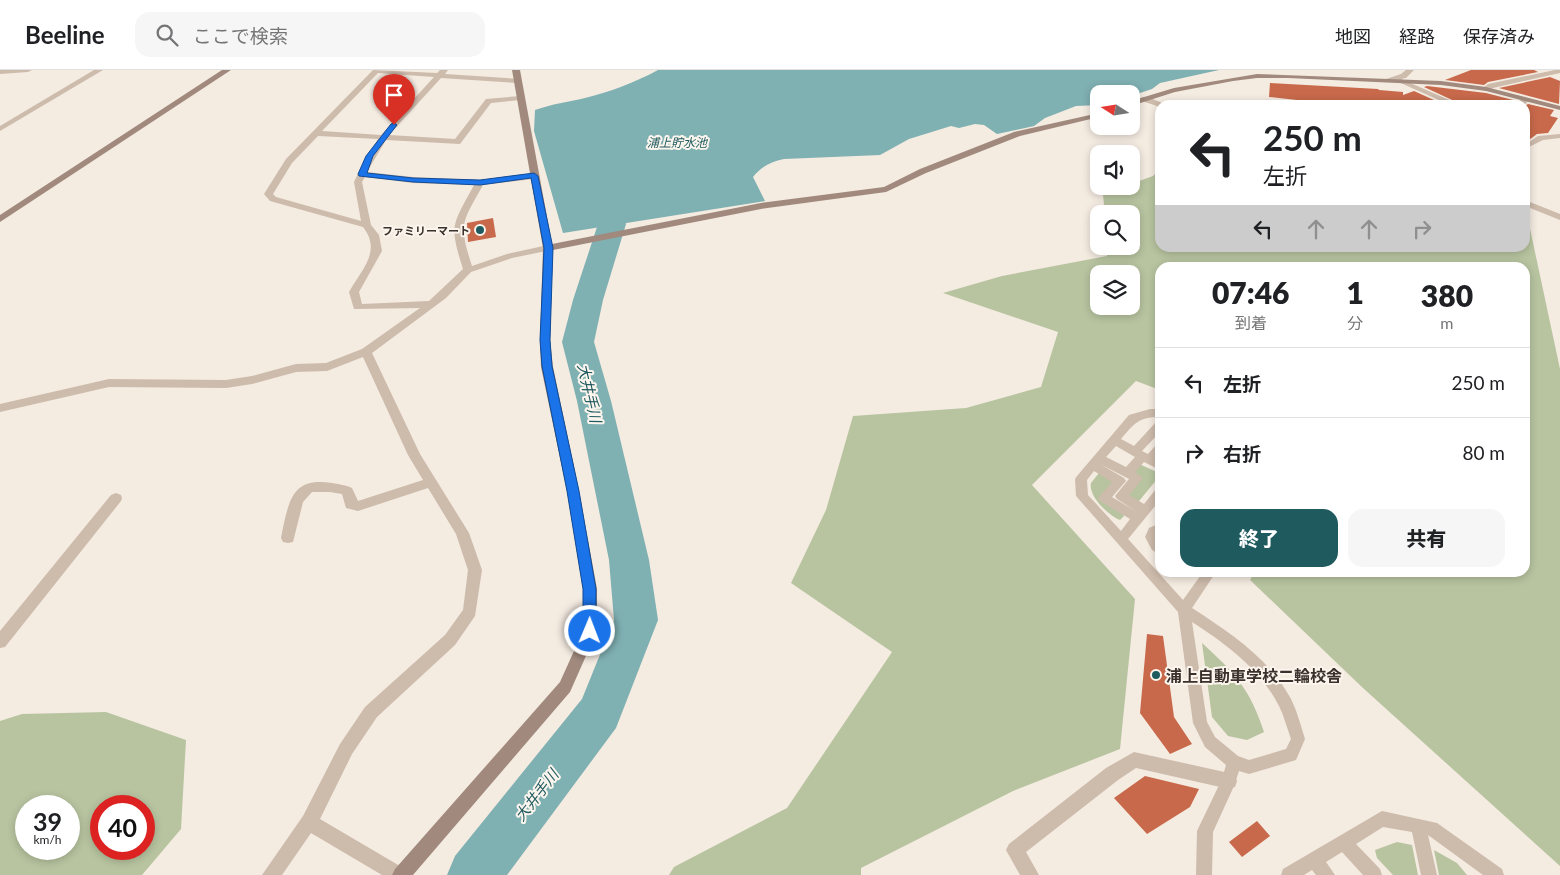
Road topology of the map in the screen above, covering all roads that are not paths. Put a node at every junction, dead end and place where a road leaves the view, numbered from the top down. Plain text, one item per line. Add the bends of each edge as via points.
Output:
1 (28, 70) edge
2 (99, 70) edge
3 (227, 70) edge
4 (1410, 70) edge
5 (377, 71) edge
6 (1560, 71) edge
7 (0, 72) edge
8 (442, 73) edge
9 (516, 75) edge
10 (1388, 80) junction
11 (1398, 80) junction
12 (1486, 89) junction
13 (520, 98) junction
14 (1145, 99) junction
15 (1526, 99) joint
16 (1445, 100) edge
17 (1530, 100) edge
18 (1530, 100) edge
19 (1140, 101) edge
20 (1155, 102) edge
21 (1560, 108) edge
22 (1090, 116) edge
23 (0, 129) edge
24 (316, 133) junction
25 (1560, 136) edge
26 (382, 138) junction
27 (1530, 144) edge
28 (362, 174) junction
29 (534, 176) junction
30 (480, 182) junction
31 (1530, 205) edge
32 (1560, 217) edge
33 (0, 219) edge
34 (366, 225) junction
35 (548, 248) junction
36 (468, 270) junction
37 (431, 304) junction
38 (366, 352) junction
39 (0, 408) edge
40 (1155, 413) edge
41 (1155, 434) edge
42 (1114, 440) junction
43 (1155, 450) edge
44 (1142, 456) junction
45 (1096, 461) junction
46 (1155, 463) edge
47 (1127, 473) junction
48 (430, 482) junction
49 (116, 498) dead end
50 (1155, 498) edge
51 (1141, 514) junction
52 (1155, 526) edge
53 (1155, 531) edge
54 (288, 538) dead end
55 (1121, 539) junction
56 (1155, 545) edge
57 (1155, 571) edge
58 (1160, 577) edge
59 (1207, 577) edge
60 (1184, 610) junction
61 (0, 642) edge
62 (1234, 762) junction
63 (1230, 781) junction
64 (309, 822) junction
65 (1418, 826) junction
66 (1344, 842) junction
67 (1314, 860) junction
68 (271, 875) edge
69 (400, 875) edge
70 (1030, 875) edge
71 (1204, 875) edge
72 (1289, 875) edge
73 (1326, 875) edge
74 (1374, 875) edge
75 (1429, 875) edge
76 (1496, 875) edge

1 - 7 street
2 - 23 street
3 - 33 street
4 - 10 street via 1403,76
5 - 8 street
5 - 24 street
6 - 12 street
8 - 9 street
8 - 26 street
9 - 13 street
10 - 11 street
10 - 14 street via 1257,76 1174,90
11 - 12 street
11 - 16 street
12 - 15 street
13 - 26 street via 489,101 457,142
13 - 29 street
14 - 19 street
14 - 20 street
15 - 18 street
17 - 21 street
22 - 35 street via 1017,134 886,189 761,206
24 - 26 street
24 - 34 street via 289,159 268,194 273,199
25 - 27 street via 1541,138
26 - 28 street
28 - 30 street via 413,180
28 - 34 street via 358,182
29 - 30 street
29 - 35 street
30 - 36 street via 459,221 458,237
31 - 32 street
34 - 37 street via 374,235 376,251 354,292 358,307
35 - 36 street
35 - 69 street via 547,366 590,589 590,631 565,687
36 - 37 street
37 - 38 street
38 - 39 street via 327,367 296,368 226,384 109,383
38 - 48 street
40 - 42 lane via 1132,418
41 - 44 lane
42 - 44 lane
42 - 45 lane
43 - 44 lane
44 - 46 lane
44 - 47 lane
45 - 47 lane
45 - 51 lane via 1120,481 1104,498
45 - 55 lane via 1081,479 1082,496
47 - 51 lane via 1137,478 1122,496
48 - 54 street via 358,506 351,504 347,491 319,486 306,488 294,503
48 - 64 street via 462,533 475,570 470,612 450,640 371,712 346,749
49 - 61 street
50 - 51 lane
51 - 52 lane
51 - 55 lane
53 - 56 lane via 1151,536
55 - 57 lane
58 - 60 lane
59 - 60 lane
60 - 62 lane via 1200,723 1210,742
60 - 62 lane via 1226,637 1262,670 1285,702 1298,739 1291,755 1248,767
62 - 63 lane
63 - 70 street via 1134,760 1014,850
63 - 71 lane via 1205,831
64 - 68 street
64 - 69 street
65 - 66 lane via 1382,819
65 - 75 lane
65 - 76 lane via 1432,828
66 - 67 lane
66 - 74 lane
67 - 72 lane
67 - 73 lane

